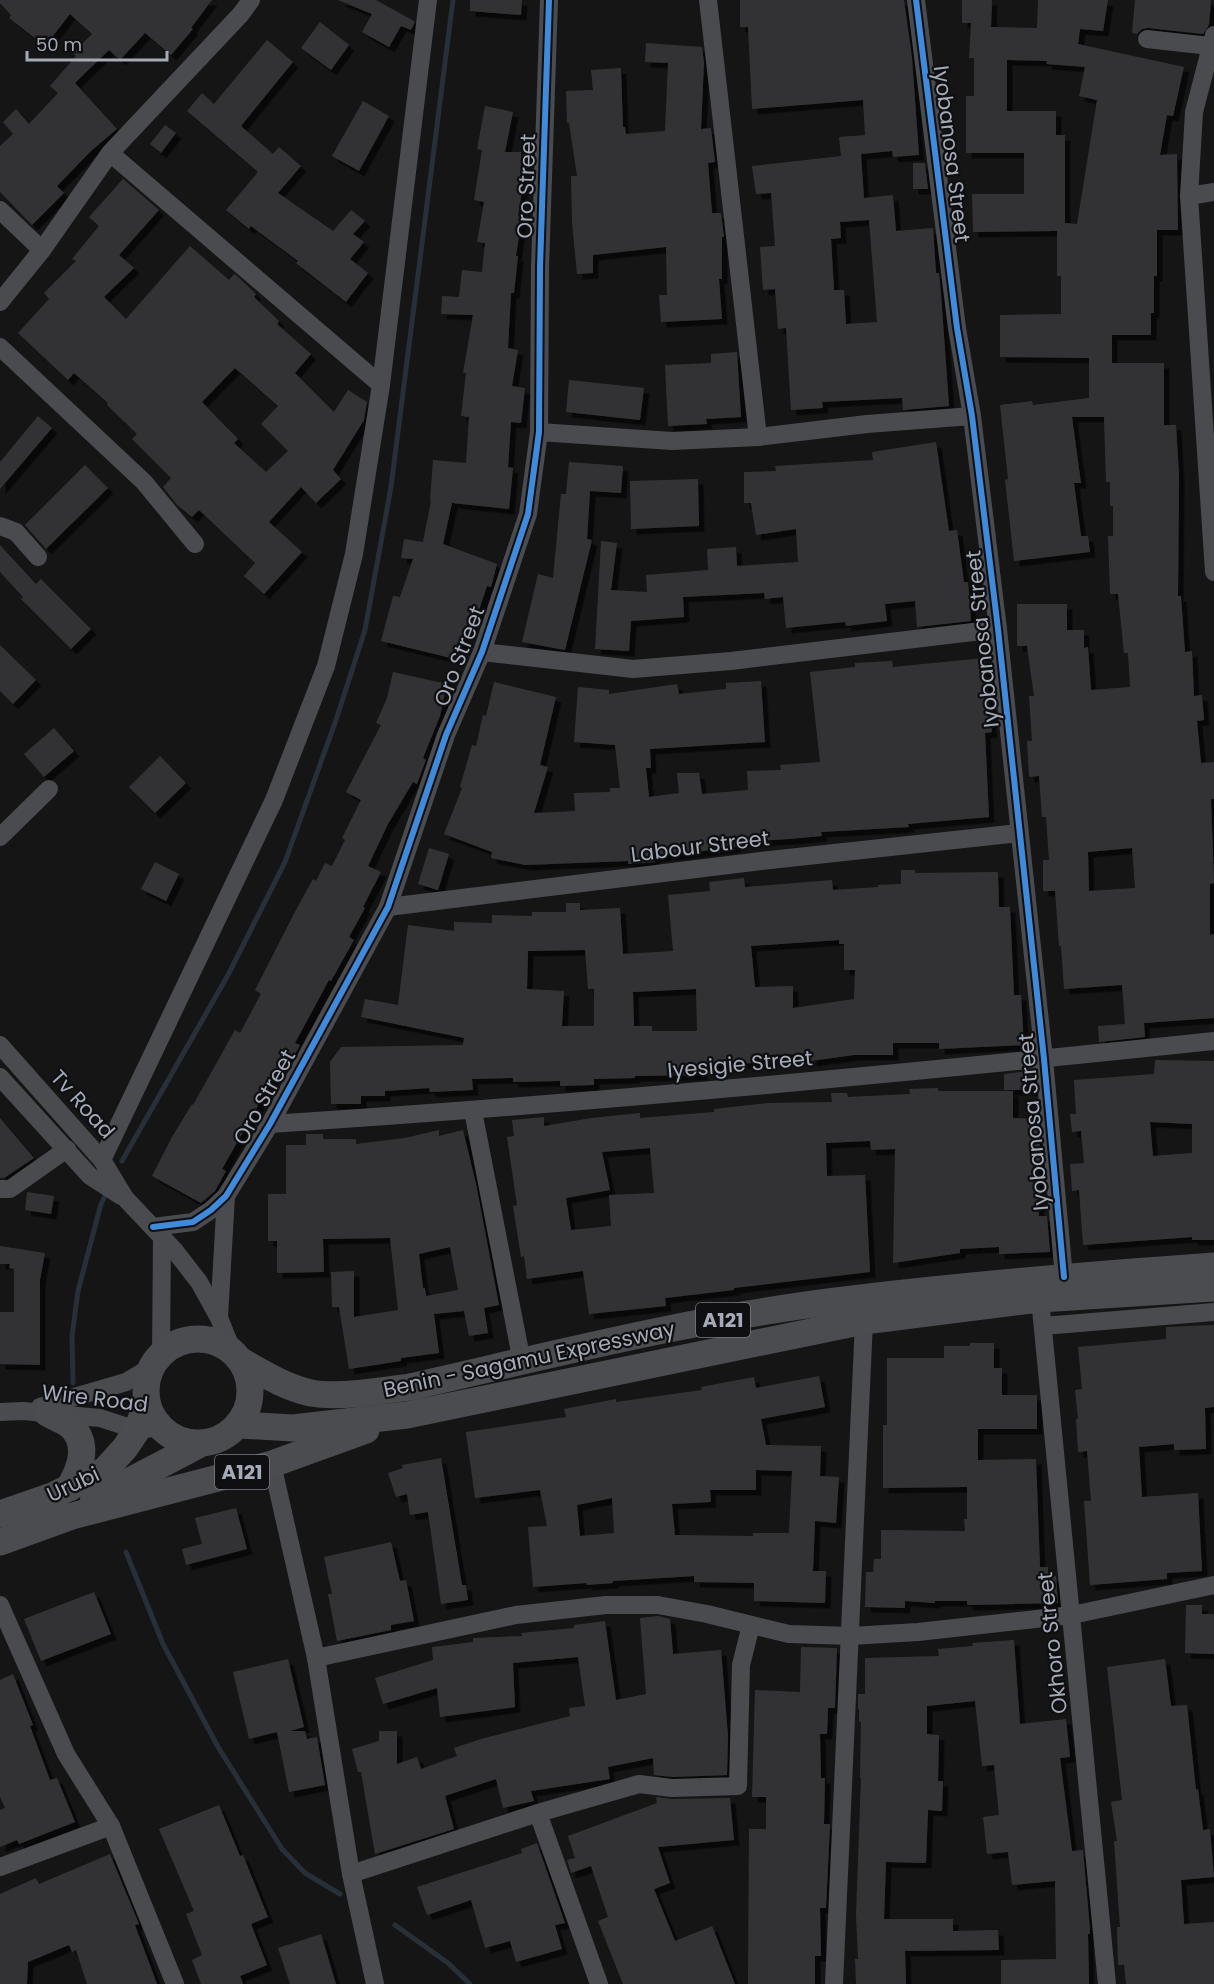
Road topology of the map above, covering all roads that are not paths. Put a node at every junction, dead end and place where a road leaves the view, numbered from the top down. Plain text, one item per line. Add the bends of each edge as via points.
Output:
1 (251, 0) edge
2 (428, 0) edge
3 (549, 0) edge
4 (708, 0) edge
5 (916, 0) edge
6 (1147, 39) dead end
7 (1212, 40) edge
8 (110, 153) junction
9 (1214, 192) edge
10 (1189, 196) junction
11 (0, 210) edge
12 (42, 250) junction
13 (0, 302) edge
14 (0, 347) edge
15 (381, 385) junction
16 (1208, 395) edge
17 (972, 416) junction
18 (539, 432) junction
19 (758, 437) junction
20 (0, 526) edge
21 (195, 544) dead end
22 (38, 557) dead end
23 (1214, 572) edge
24 (998, 628) junction
25 (482, 652) junction
26 (49, 789) dead end
27 (1019, 832) junction
28 (0, 837) edge
29 (388, 907) junction
30 (1214, 1041) edge
31 (0, 1045) edge
32 (1044, 1059) junction
33 (0, 1077) edge
34 (473, 1111) junction
35 (270, 1124) junction
36 (67, 1149) junction
37 (102, 1160) junction
38 (0, 1189) edge
39 (226, 1196) junction
40 (125, 1198) junction
41 (158, 1232) junction
42 (1214, 1266) edge
43 (1064, 1277) junction
44 (1214, 1288) edge
45 (1040, 1299) junction
46 (1214, 1312) edge
47 (219, 1318) junction
48 (864, 1321) junction
49 (1043, 1326) junction
50 (237, 1356) junction
51 (157, 1360) junction
52 (522, 1362) junction
53 (0, 1412) edge
54 (35, 1412) junction
55 (407, 1416) junction
56 (239, 1425) junction
57 (148, 1428) junction
58 (200, 1444) junction
59 (272, 1464) junction
60 (69, 1488) junction
61 (0, 1514) edge
62 (72, 1516) junction
63 (10, 1539) edge
64 (1214, 1585) edge
65 (0, 1605) edge
66 (1072, 1615) junction
67 (751, 1625) junction
68 (851, 1636) junction
69 (316, 1658) junction
70 (538, 1813) junction
71 (111, 1826) junction
72 (0, 1868) edge
73 (351, 1875) junction
74 (176, 1984) edge
75 (375, 1984) edge
76 (599, 1984) edge
77 (834, 1984) edge
78 (1107, 1984) edge

1 - 8 street
2 - 15 street
3 - 18 street, Oro Street
4 - 19 street
5 - 17 street, Iyobanosa Street via 957,328
6 - 7 street
7 - 10 street via 1194,112
8 - 12 street
8 - 15 street
9 - 10 street
10 - 16 street
11 - 12 street
12 - 13 street
14 - 21 street via 144,482
15 - 37 street via 354,554 326,666 274,800
16 - 23 street
17 - 19 street
17 - 24 street, Iyobanosa Street
18 - 19 street via 672,441
18 - 25 street, Oro Street via 528,513
20 - 22 street via 16,532
24 - 25 street via 633,669
24 - 27 street, Iyobanosa Street
25 - 29 street, Oro Street via 446,735
26 - 28 street
27 - 29 street, Labour Street
27 - 32 street, Iyobanosa Street
29 - 35 street, Oro Street
30 - 32 street, Iyesigie Street
31 - 37 street, Tv Road
32 - 34 street, Iyesigie Street
32 - 43 street, Iyobanosa Street
33 - 36 street, Tv Road
34 - 35 street, Iyesigie Street
34 - 52 street
35 - 39 street, Oro Street
36 - 38 street via 10,1189
36 - 40 street, Tv Road via 90,1176
37 - 40 street, Tv Road
39 - 41 street, Oro Street via 193,1222
39 - 47 street, Oro Street
40 - 41 street, Tv Road
41 - 47 street, Tv Road via 199,1282
41 - 51 street
42 - 43 highway, Benin - Sagamu Expressway / A121
43 - 52 highway, Benin - Sagamu Expressway / A121 via 834,1301 672,1328
44 - 45 highway, A121
45 - 48 highway, A121
45 - 49 street, Okhoro Street
46 - 49 street
47 - 50 street, Tv Road
48 - 55 highway, A121
48 - 68 street
49 - 66 street, Okhoro Street
50 - 51 highway, A121 via 214,1341 195,1338 176,1343
50 - 52 highway, Benin - Sagamu Expressway / A121 via 275,1380 311,1393 367,1393 410,1387
50 - 56 highway, A121 via 249,1378 251,1394
51 - 54 street, Wire Road via 126,1382
51 - 57 highway, Urubi via 146,1390
53 - 54 street, Wire Road
54 - 57 street, Wire Road via 100,1418
54 - 60 highway via 69,1425 79,1435 82,1461
55 - 56 highway, A121 via 293,1428
55 - 59 highway, A121
56 - 58 highway, A121 via 221,1438
57 - 58 highway, A121
57 - 60 highway, Urubi via 105,1470
58 - 62 highway, A121 via 128,1480
59 - 62 highway, A121
59 - 69 street
60 - 61 highway, Urubi
62 - 63 highway, A121
64 - 66 street
65 - 71 street via 66,1754
66 - 68 street
66 - 78 street, Okhoro Street
67 - 68 street via 789,1634
67 - 69 street via 658,1605 606,1605 516,1615
67 - 70 street via 741,1665 738,1786 672,1788 639,1784
68 - 77 street
69 - 73 street
70 - 73 street
70 - 76 street
71 - 72 street
71 - 74 street
73 - 75 street

